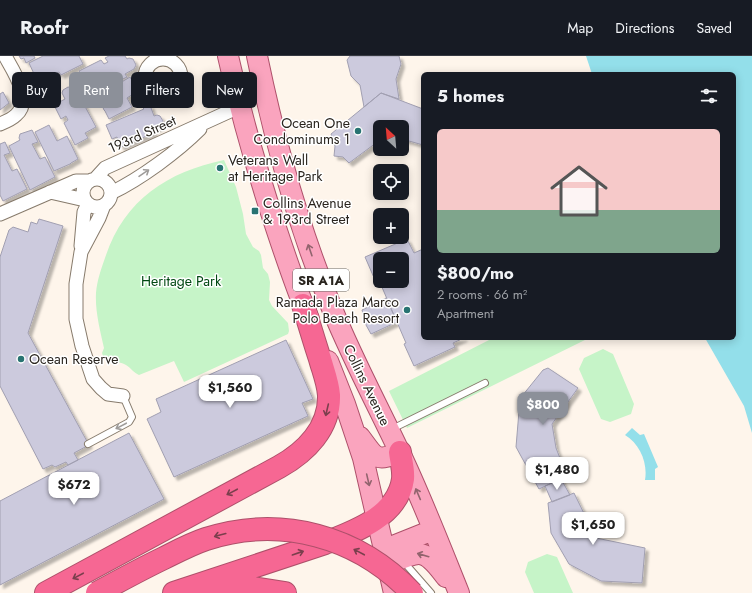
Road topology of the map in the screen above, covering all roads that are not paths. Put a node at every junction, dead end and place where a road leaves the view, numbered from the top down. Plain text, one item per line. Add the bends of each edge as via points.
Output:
1 (5, 56) edge
2 (228, 56) edge
3 (257, 56) edge
4 (231, 72) edge
5 (266, 99) junction
6 (257, 102) edge
7 (237, 108) edge
8 (239, 108) edge
9 (207, 122) junction
10 (0, 124) edge
11 (92, 180) junction
12 (50, 192) junction
13 (111, 193) junction
14 (87, 202) junction
15 (104, 206) junction
16 (3, 215) edge
17 (81, 252) junction
18 (303, 305) junction
19 (484, 382) dead end
20 (123, 396) joint
21 (354, 429) junction
22 (389, 431) junction
23 (88, 444) dead end
24 (400, 452) junction
25 (376, 518) junction
26 (433, 530) junction
27 (390, 558) junction
28 (46, 593) edge
29 (96, 593) edge
30 (174, 593) edge
31 (190, 593) edge
32 (285, 593) edge
33 (394, 593) edge
34 (412, 593) edge
35 (431, 593) edge
36 (458, 593) edge

1 - 10 street via 14,71 24,99 22,108 16,116
2 - 4 main road, Collins Avenue / SR A1A
3 - 5 main road, Collins Avenue / SR A1A
5 - 6 main road
22 -> 5 main road, Collins Avenue / SR A1A via 347,343 318,272 298,214
7 - 9 street, 193rd Street
8 - 18 main road, Collins Avenue / SR A1A
9 - 11 street, 193rd Street via 106,168
13 -> 9 street, 193rd Street via 122,188 191,139
11 - 12 street via 76,181
11 - 13 street via 106,182
11 - 14 street via 83,192
12 - 14 street
12 - 16 street
13 - 15 street
14 - 15 street via 96,207
14 - 17 street
15 - 17 street
17 - 20 street via 76,284 76,319 82,346 93,379 108,394
18 - 21 main road, Collins Avenue / SR A1A
18 -> 28 highway via 329,395 322,427 305,450 290,461
19 - 22 lane
20 -> 23 lane via 132,417 129,422
21 - 24 main road via 372,454 378,458
21 -> 25 main road, Collins Avenue / SR A1A
22 - 24 main road, Collins Avenue / SR A1A
24 - 25 highway via 403,476 400,490 391,504
26 -> 24 main road, Collins Avenue / SR A1A
25 - 27 main road, Collins Avenue / SR A1A
30 -> 25 highway via 325,543
26 - 27 main road
26 - 36 main road, Collins Avenue / SR A1A
27 - 33 main road, Collins Avenue / SR A1A
27 - 35 lane
36 -> 27 main road via 437,565 425,555 416,553
34 -> 29 highway, bridge via 378,563 356,550 317,535 270,529 238,531 205,539
31 - 32 highway via 236,588

